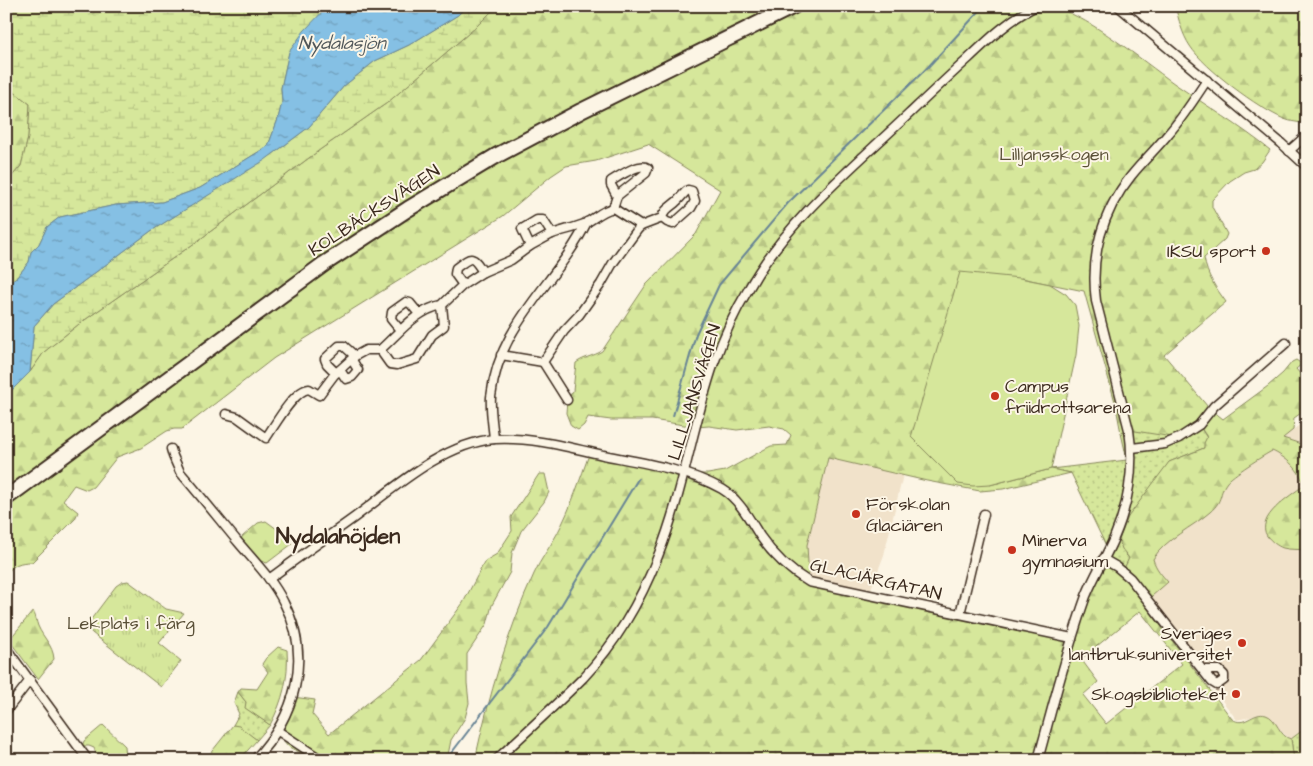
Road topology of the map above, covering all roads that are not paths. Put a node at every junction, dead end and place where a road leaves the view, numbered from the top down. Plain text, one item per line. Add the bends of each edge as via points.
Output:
1 (773, 6) edge
2 (794, 6) edge
3 (1036, 6) edge
4 (1118, 6) edge
5 (1207, 80) junction
6 (1307, 135) edge
7 (1289, 151) junction
8 (1307, 167) edge
9 (617, 196) junction
10 (613, 208) junction
11 (662, 218) junction
12 (587, 222) junction
13 (641, 226) junction
14 (552, 234) junction
15 (530, 246) junction
16 (483, 272) junction
17 (463, 285) junction
18 (442, 305) junction
19 (419, 314) junction
20 (400, 330) junction
21 (1286, 343) dead end
22 (380, 350) junction
23 (501, 355) junction
24 (353, 358) junction
25 (542, 362) junction
26 (338, 372) junction
27 (567, 400) dead end
28 (226, 414) dead end
29 (494, 439) junction
30 (1132, 448) junction
31 (171, 449) dead end
32 (684, 473) junction
33 (6, 487) edge
34 (6, 498) edge
35 (984, 514) dead end
36 (1103, 559) junction
37 (269, 580) junction
38 (960, 614) junction
39 (1072, 638) junction
40 (6, 648) edge
41 (1204, 670) dead end
42 (30, 680) junction
43 (6, 712) edge
44 (278, 731) junction
45 (88, 760) edge
46 (254, 760) edge
47 (322, 760) edge
48 (496, 760) edge
49 (1038, 760) edge

1 - 33 highway, KOLBÄCKSVÄGEN via 531,127 403,202 282,284
2 - 34 highway, KOLBÄCKSVÄGEN via 573,114 408,209 317,269
3 - 32 street, LILLJANSVÄGEN via 1004,26 970,57 808,210 773,251 749,287 722,341
4 - 5 street
5 - 7 street
5 - 30 street via 1170,132 1124,185 1106,219 1097,247 1096,301
6 - 7 street
7 - 8 street
9 - 9 street via 646,172 648,168 639,166 611,181
9 - 10 street
10 - 12 street
10 - 13 street
11 - 11 street via 684,192 692,192 695,201 673,224
11 - 13 street
12 - 14 street
12 - 23 street via 509,336
13 - 25 street
14 - 15 street
14 - 15 street via 543,220 537,220 522,230
15 - 16 street via 511,260
16 - 17 street
16 - 17 street via 475,259 469,259 455,270
17 - 18 street
18 - 19 street
18 - 22 street via 444,326 432,335 417,359 392,365
19 - 20 street
19 - 20 street via 409,302 392,312 390,319
20 - 22 street
21 - 30 street via 1214,406 1199,425 1165,444
22 - 24 street via 366,350
23 - 25 street
23 - 29 street via 491,399
24 - 26 street
24 - 26 street via 358,370 352,377 346,379
24 - 26 street via 344,346 339,346 325,360
25 - 27 street
26 - 28 street via 319,395 309,389 298,394 266,438 237,417
29 - 32 street, GLACIÄRGATAN via 534,440
29 - 37 street, GLACIÄRGATAN via 437,459
30 - 36 street via 1128,495 1114,539
31 - 37 street via 180,472
32 - 38 street, GLACIÄRGATAN via 724,490 784,565 809,582
32 - 48 street, LILLJANSVÄGEN via 657,560 621,628 584,677
35 - 38 street
36 - 39 street
36 - 41 street via 1130,578
37 - 44 street via 293,623 298,665 293,697
38 - 39 street, GLACIÄRGATAN
39 - 49 street
40 - 42 street
42 - 43 street
42 - 45 street
44 - 46 street
44 - 47 street

